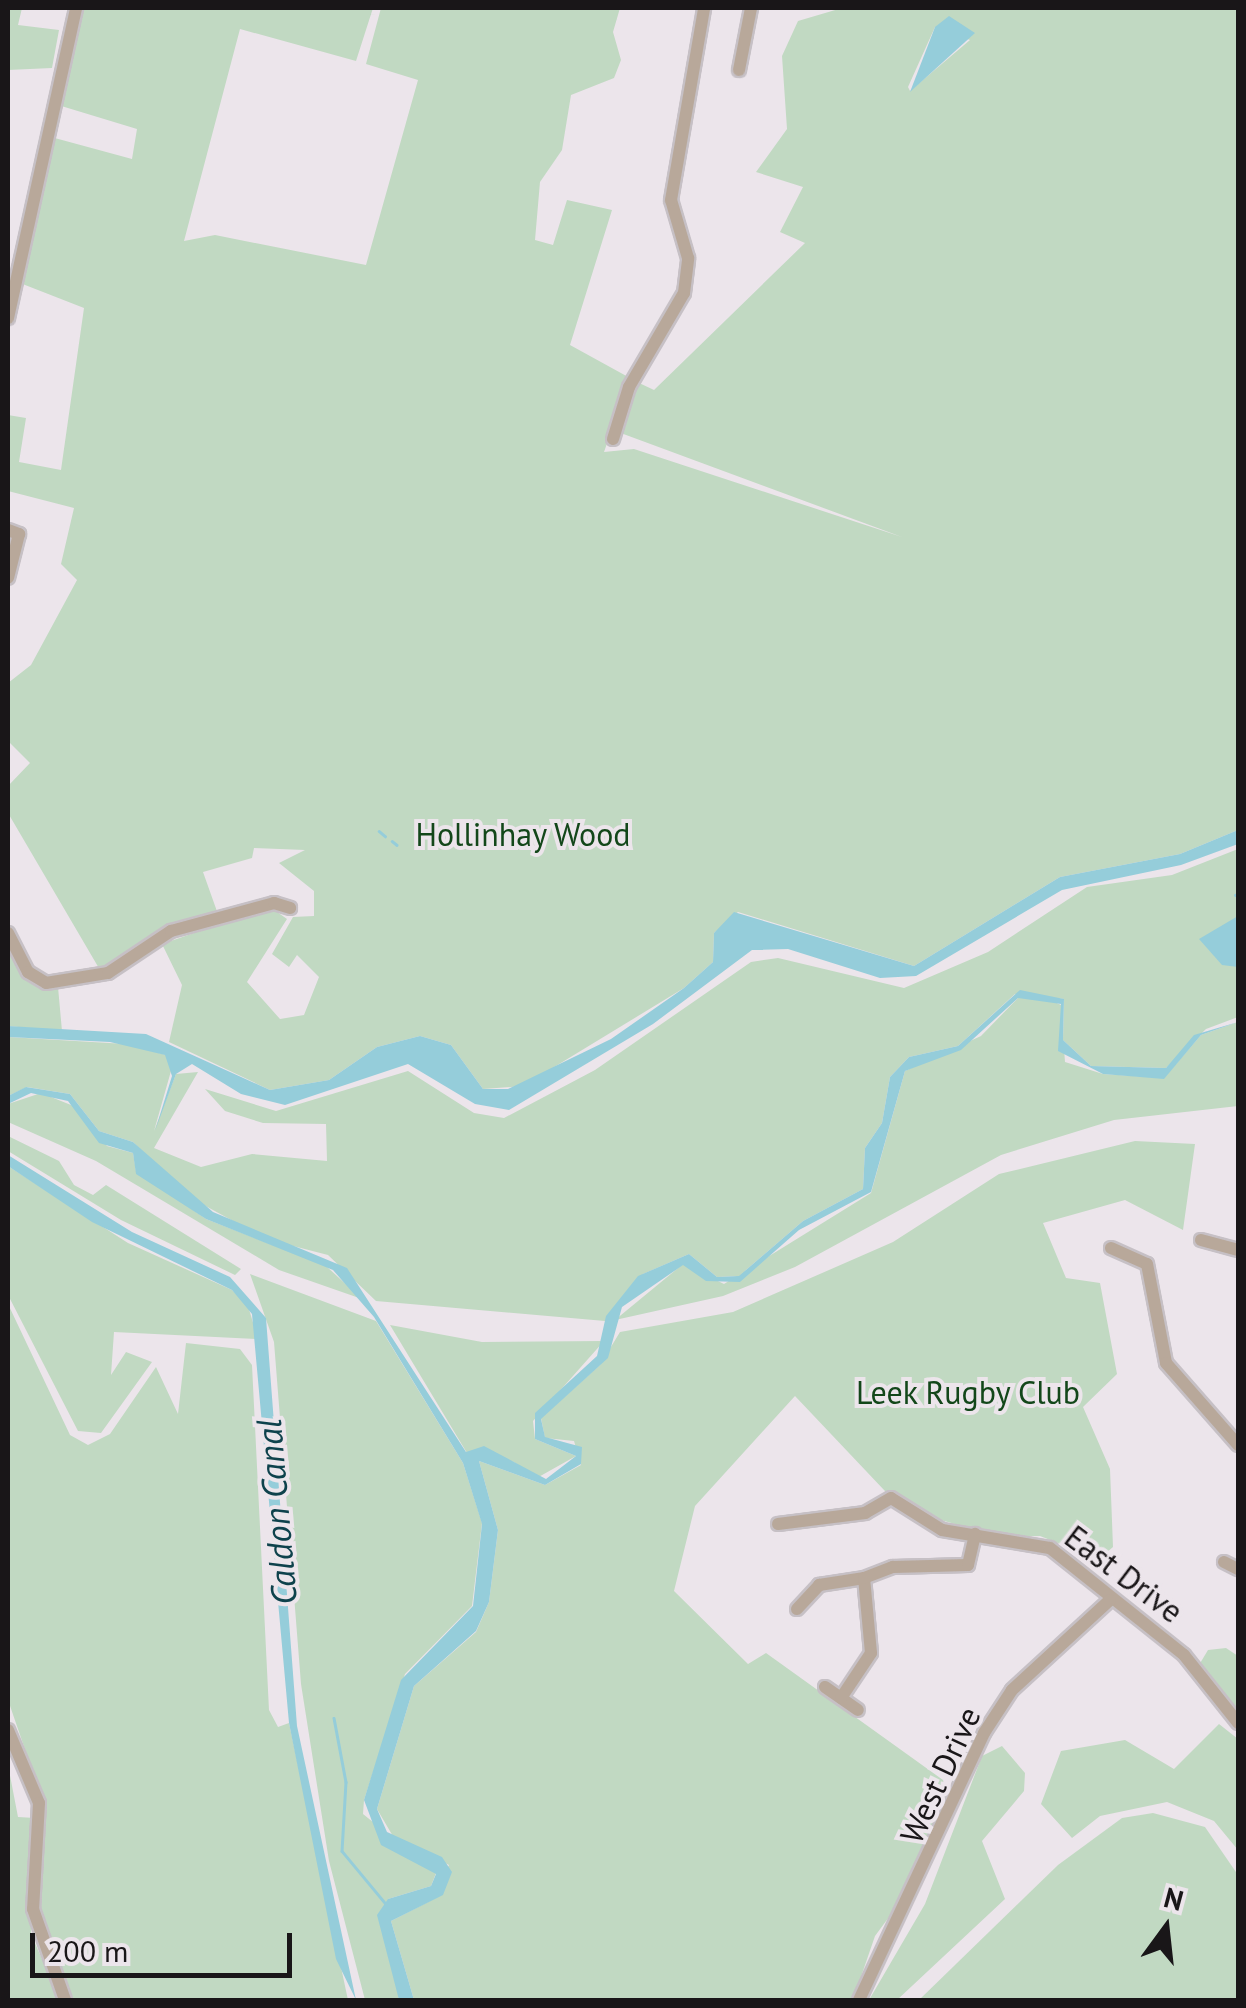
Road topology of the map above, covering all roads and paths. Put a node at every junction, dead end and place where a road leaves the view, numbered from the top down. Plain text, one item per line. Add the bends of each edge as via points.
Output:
1 (76, 8) edge
2 (704, 8) edge
3 (751, 8) edge
4 (739, 70) dead end
5 (8, 318) edge
6 (613, 438) dead end
7 (8, 530) edge
8 (8, 578) edge
9 (290, 908) dead end
10 (8, 933) edge
11 (1201, 1240) dead end
12 (1112, 1248) dead end
13 (1238, 1250) edge
14 (1238, 1445) edge
15 (778, 1524) dead end
16 (975, 1534) junction
17 (1224, 1562) dead end
18 (1238, 1569) edge
19 (864, 1578) junction
20 (1110, 1600) junction
21 (796, 1609) dead end
22 (825, 1687) dead end
23 (841, 1698) junction
24 (858, 1710) dead end
25 (1238, 1723) edge
26 (8, 1730) edge
27 (65, 2000) edge
28 (859, 2000) edge

1 - 5 street
2 - 6 street via 672,200 687,254 684,294 629,387
3 - 4 street
7 - 8 street via 19,534
9 - 10 street via 274,903 172,932 127,965 52,982 33,977
11 - 13 street
12 - 14 street via 1147,1264 1166,1363
15 - 16 street, East Drive via 865,1513 891,1498 942,1530
16 - 19 street via 968,1565 893,1566
16 - 20 street, East Drive via 1050,1548
17 - 18 street
19 - 21 street via 820,1585
19 - 23 street via 871,1653
20 - 25 street, East Drive via 1184,1655
20 - 28 street, West Drive via 1002,1704
22 - 23 street
23 - 24 street
26 - 27 street via 39,1803 32,1909

